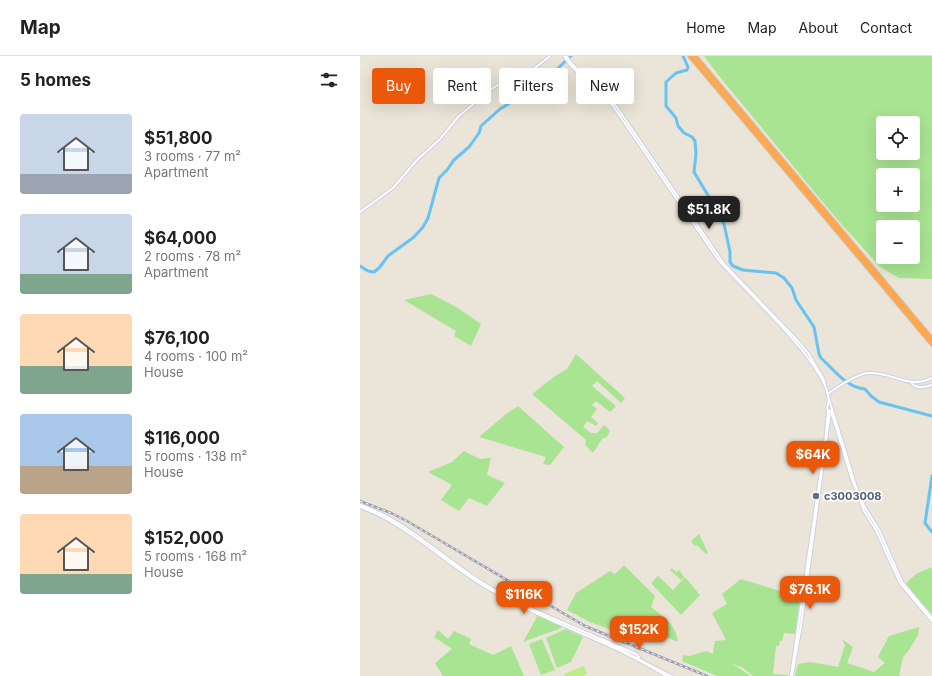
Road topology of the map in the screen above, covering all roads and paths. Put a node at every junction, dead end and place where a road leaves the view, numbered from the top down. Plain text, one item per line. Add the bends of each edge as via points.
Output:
1 (550, 56) edge
2 (564, 56) edge
3 (690, 56) edge
4 (695, 56) edge
5 (567, 60) junction
6 (576, 68) edge
7 (576, 71) edge
8 (613, 104) edge
9 (360, 212) edge
10 (932, 339) edge
11 (932, 344) edge
12 (932, 378) edge
13 (912, 383) junction
14 (932, 385) edge
15 (828, 393) junction
16 (830, 409) junction
17 (834, 419) junction
18 (829, 420) junction
19 (360, 506) edge
20 (932, 618) edge
21 (932, 621) edge
22 (666, 676) edge
23 (671, 676) edge
24 (792, 676) edge

1 - 9 street via 531,71 504,81 490,90 457,118 393,188
2 - 5 street
3 - 11 highway
4 - 10 highway
5 - 6 street
5 - 7 street
8 - 15 street via 724,264 808,354 821,373
12 - 13 street
13 - 14 street via 917,387
13 - 15 street via 884,374 870,373 848,381
15 - 16 street
16 - 17 street
16 - 18 street
16 - 20 street via 864,506 879,530 902,582
16 - 24 street
17 - 18 street
17 - 21 street via 864,511 876,530 900,583
18 - 24 street
19 - 22 street via 402,528 474,580 498,594 633,657
19 - 23 street via 400,524 494,590 635,654

